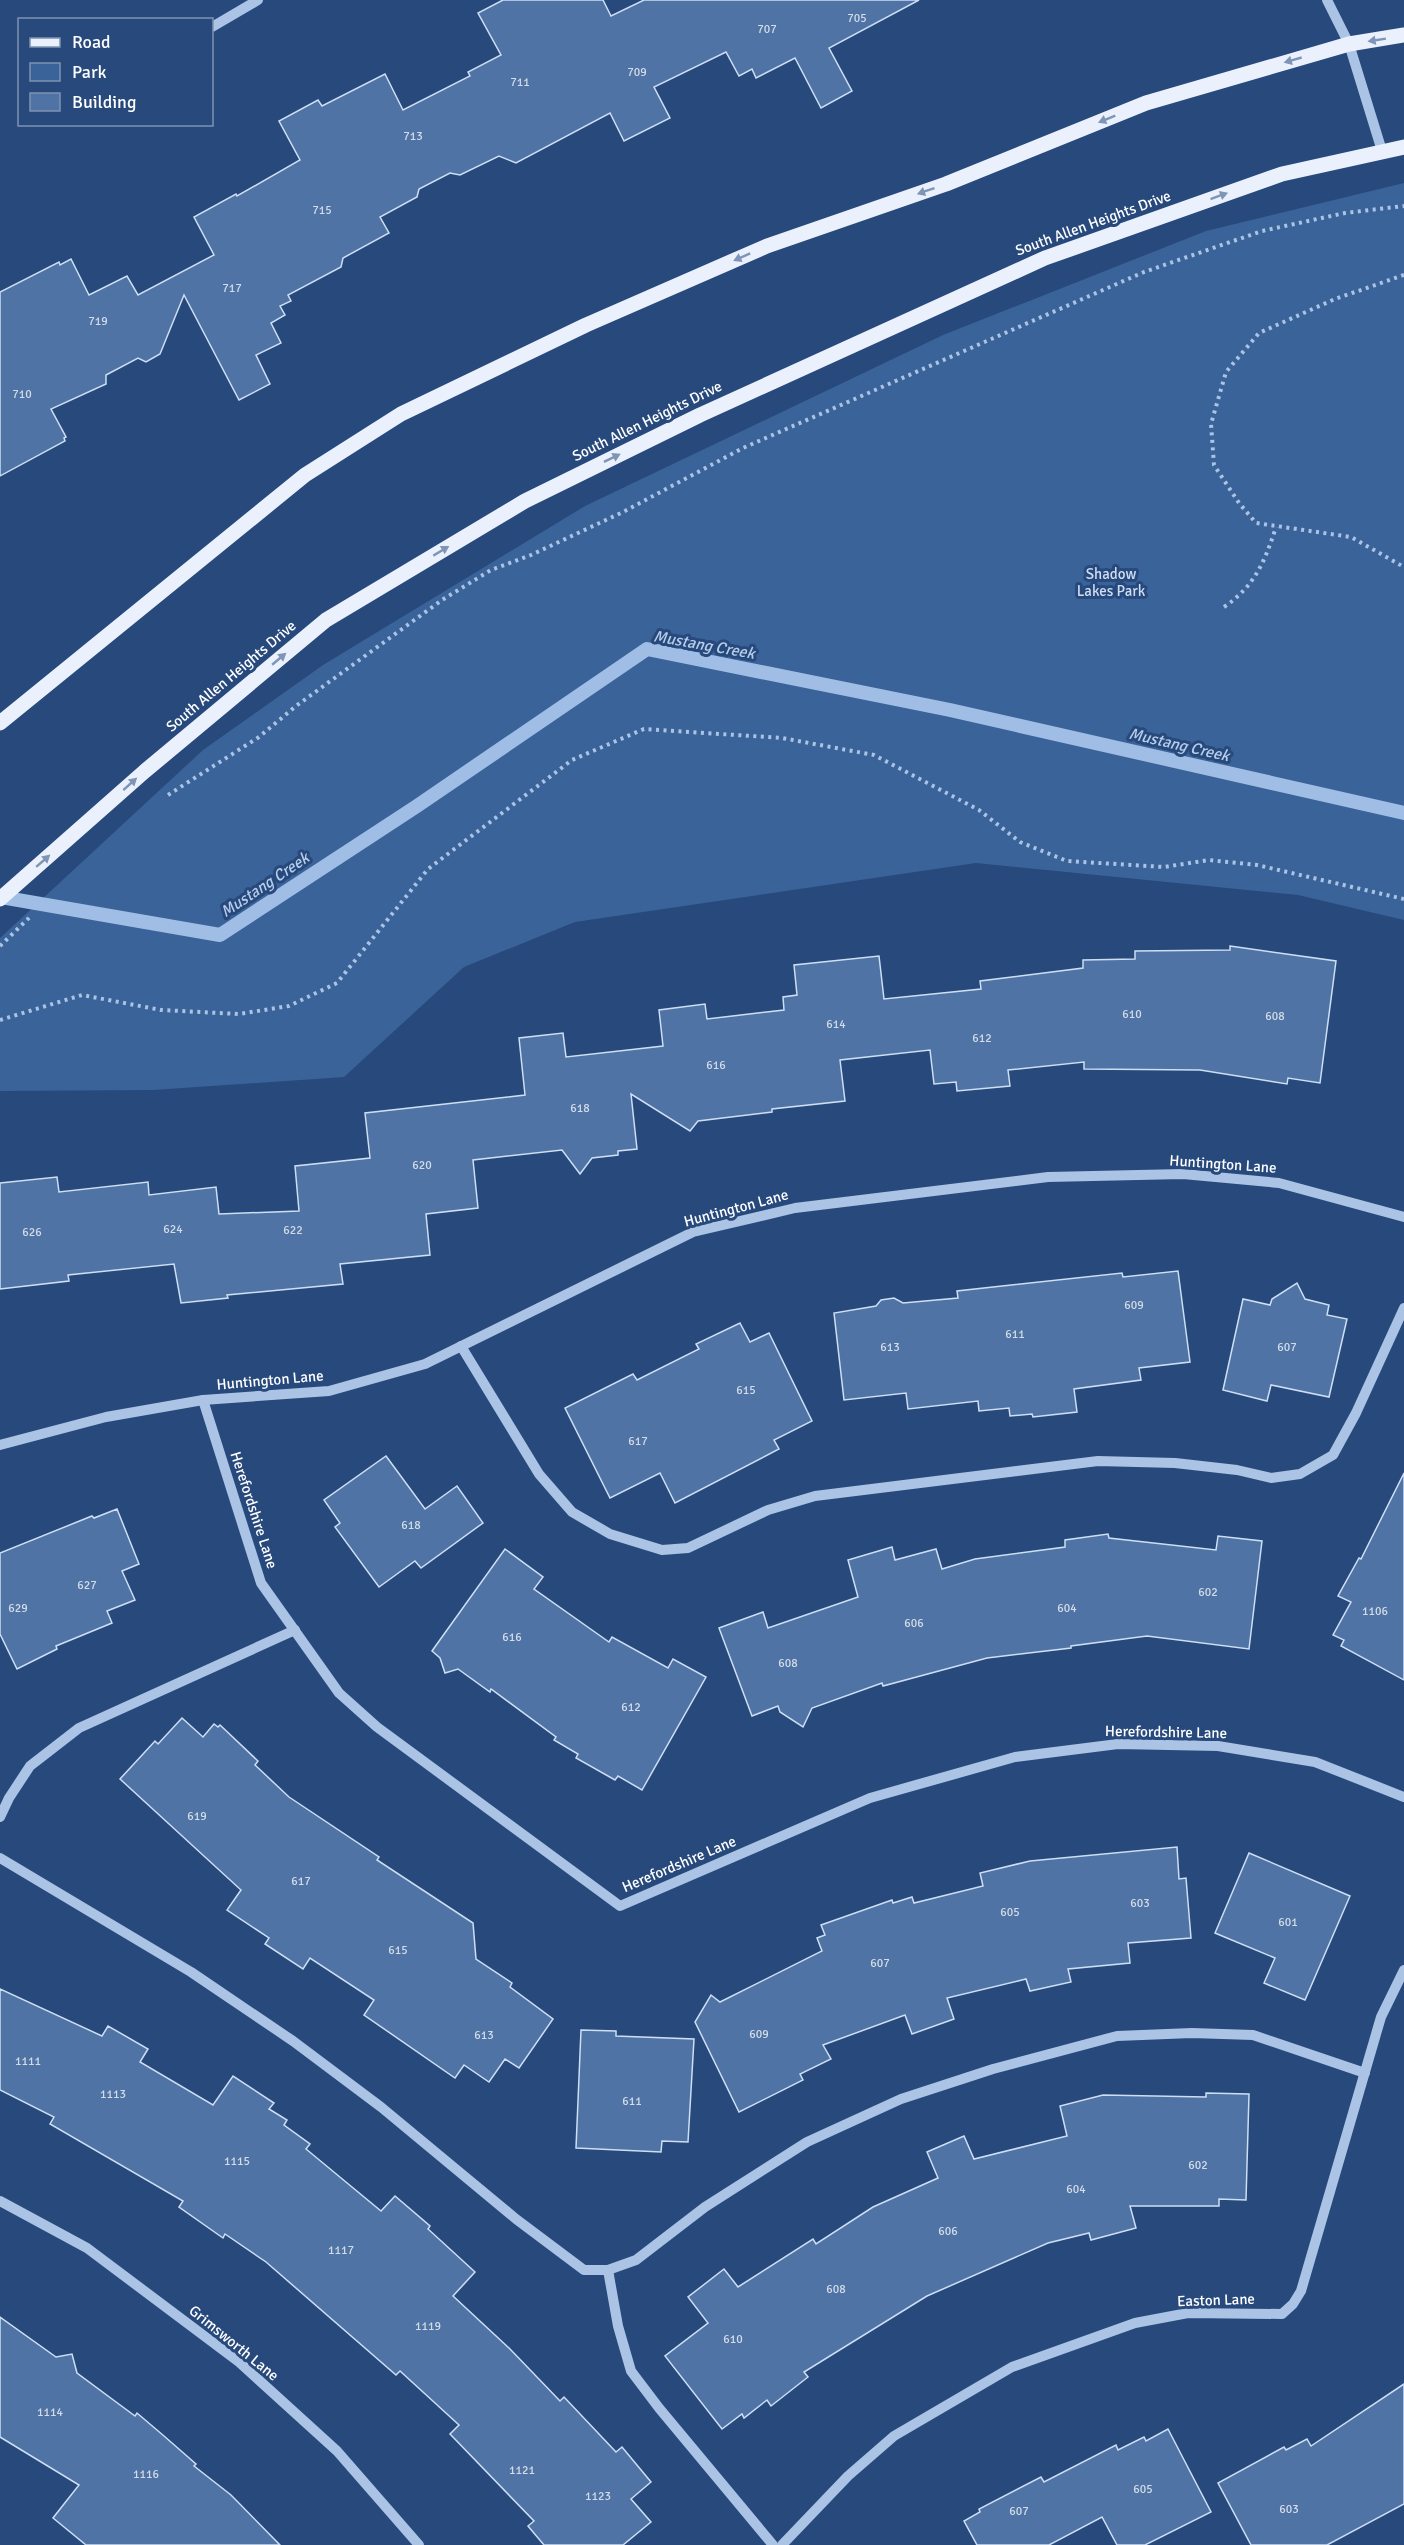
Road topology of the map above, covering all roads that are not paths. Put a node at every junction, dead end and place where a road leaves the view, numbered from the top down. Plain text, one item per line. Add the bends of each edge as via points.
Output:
1 (258, 0) edge
2 (1327, 0) edge
3 (213, 26) edge
4 (1404, 35) edge
5 (1349, 44) junction
6 (1404, 147) edge
7 (1382, 151) junction
8 (0, 723) edge
9 (0, 898) edge
10 (1404, 1217) edge
11 (1404, 1308) edge
12 (461, 1346) junction
13 (203, 1400) junction
14 (0, 1445) edge
15 (295, 1630) junction
16 (1404, 1797) edge
17 (0, 1817) edge
18 (0, 1858) edge
19 (1404, 1970) edge
20 (1365, 2073) junction
21 (0, 2201) edge
22 (608, 2270) junction
23 (419, 2545) edge
24 (773, 2545) edge
25 (782, 2545) edge

1 - 3 street
2 - 5 street
4 -> 5 main road
5 - 7 street
5 -> 8 main road via 1146,103 946,184 767,246 586,325 401,414 305,475
6 - 7 main road, South Allen Heights Drive
9 -> 7 main road, South Allen Heights Drive via 326,620 525,501 700,415 1045,258 1282,174
10 - 12 street, Huntington Lane via 1279,1183 1183,1174 1048,1177 795,1208 693,1232
11 - 12 street via 1333,1455 1300,1474 1271,1478 1175,1463 1087,1463 815,1496 768,1510 688,1548 662,1550 610,1534 572,1512 539,1474
12 - 13 street, Huntington Lane via 425,1364 329,1390
13 - 14 street, Huntington Lane via 106,1417
13 - 15 street, Herefordshire Lane via 261,1583
15 - 16 street, Herefordshire Lane via 339,1693 377,1726 620,1906 870,1798 1015,1757 1118,1744 1218,1746 1315,1762
15 - 17 street via 79,1728 30,1767
18 - 22 street via 191,1972 293,2041 584,2270
19 - 20 street, Easton Lane via 1381,2017
20 - 22 street via 1253,2035 1117,2036 993,2069 901,2099 807,2142 705,2208 636,2260
20 - 25 street, Easton Lane via 1301,2291 1282,2314 1188,2313 1135,2323 1012,2367 894,2436 848,2476
21 - 23 street, Grimsworth Lane via 87,2248 239,2362 337,2451
22 - 24 street via 631,2371

